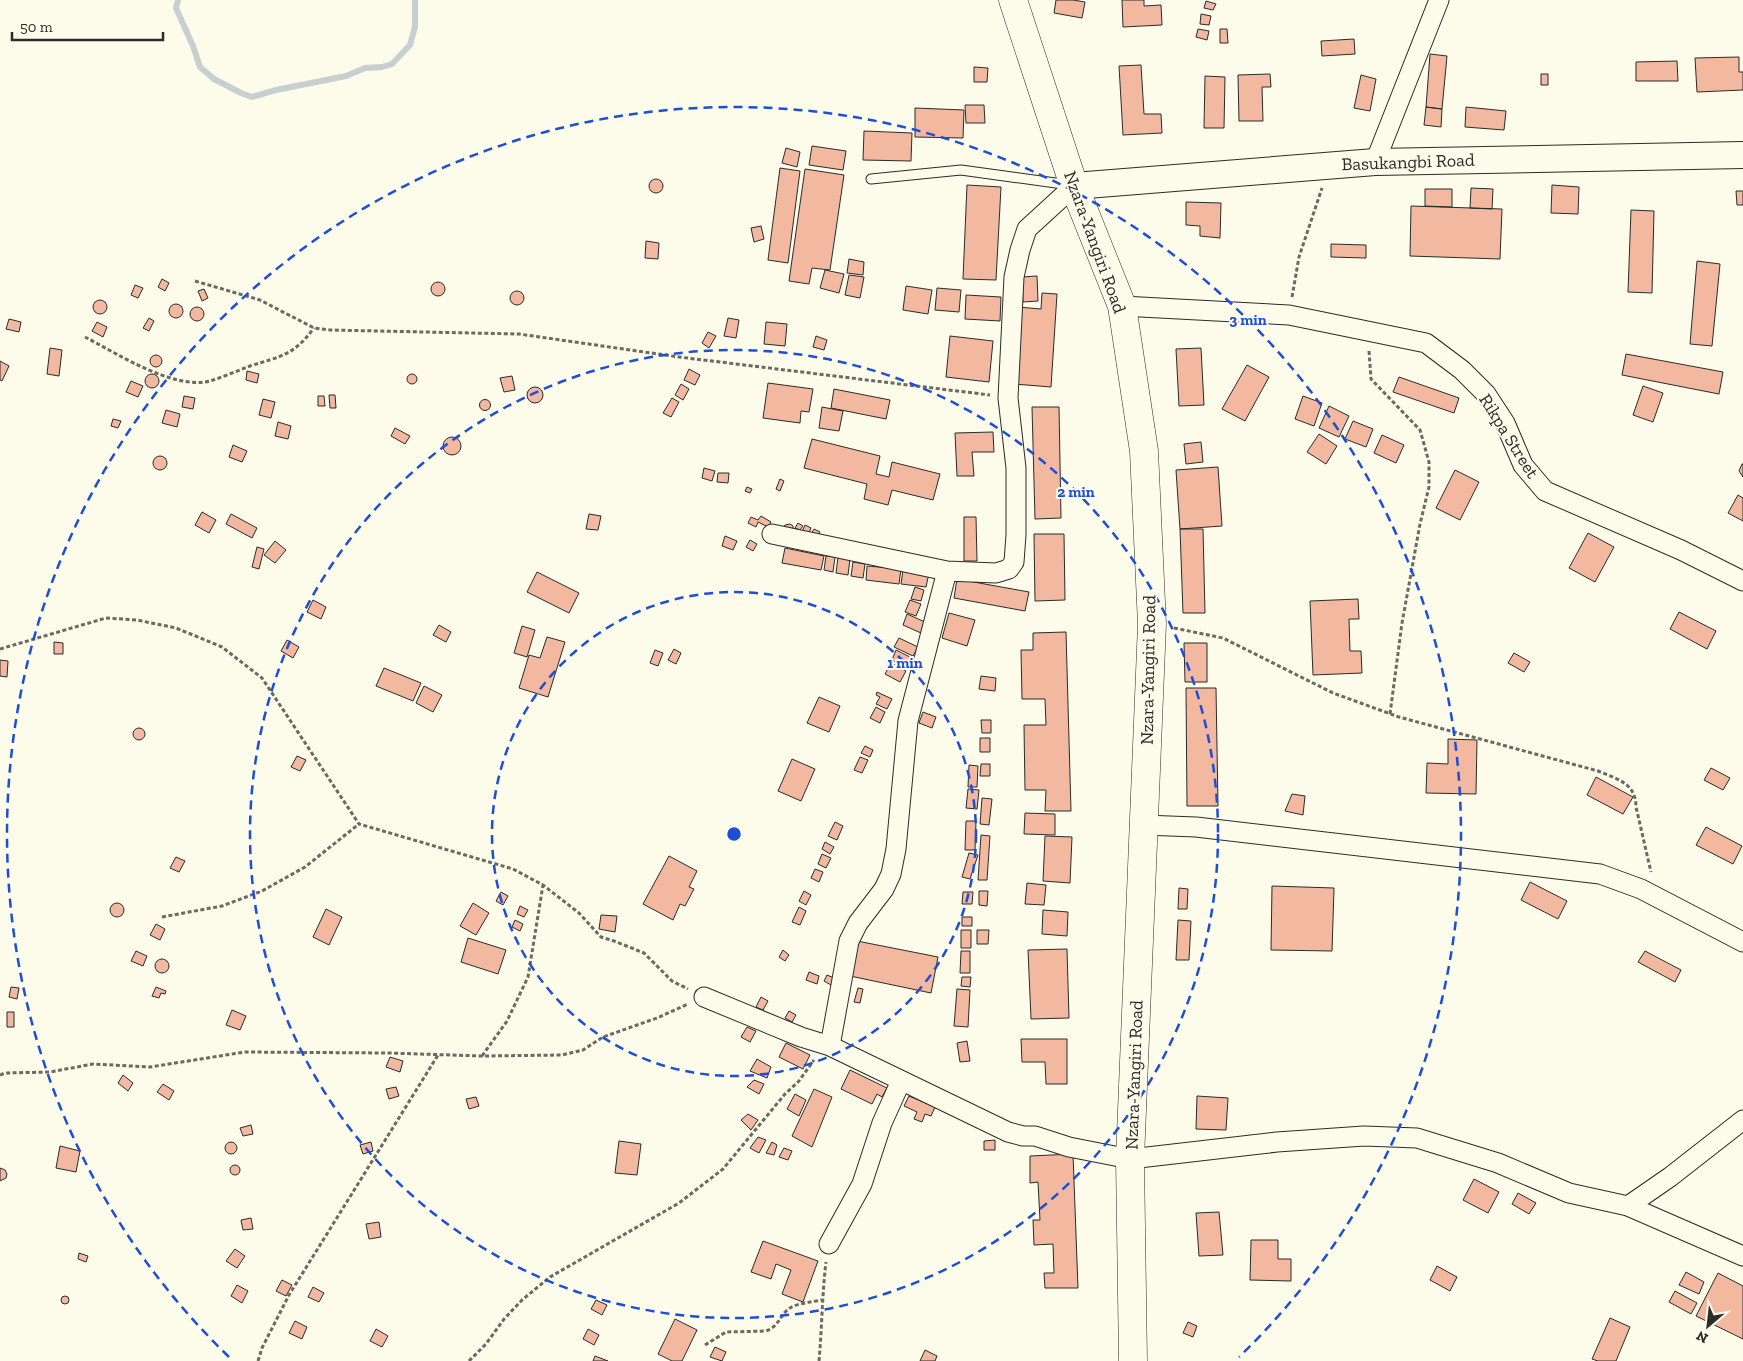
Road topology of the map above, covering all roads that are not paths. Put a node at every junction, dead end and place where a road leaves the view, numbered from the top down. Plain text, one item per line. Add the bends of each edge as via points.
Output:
1 (1013, 0) edge
2 (1439, 0) edge
3 (1743, 155) edge
4 (1376, 162) junction
5 (871, 179) dead end
6 (1074, 186) junction
7 (1122, 306) junction
8 (772, 534) dead end
9 (946, 571) junction
10 (1743, 581) edge
11 (1143, 825) junction
12 (1743, 942) edge
13 (704, 997) road end
14 (830, 1046) junction
15 (901, 1081) junction
16 (1743, 1120) edge
17 (1130, 1159) junction
18 (1628, 1206) junction
19 (829, 1244) road end
20 (1743, 1256) edge
21 (1133, 1361) edge

1 - 6 main road, Nzara-Yangiri Road
2 - 4 street
3 - 4 street, Basukangbi Road
4 - 6 street, Basukangbi Road
5 - 6 lane via 961,170
6 - 7 main road, Nzara-Yangiri Road
6 - 9 street via 1028,229 1014,277 1008,398 1016,468 1014,562 1009,569 996,573
7 - 10 street, Rikpa Street via 1289,315 1426,343 1462,370 1486,394 1505,423 1523,465 1545,491 1681,550
7 - 11 main road, Nzara-Yangiri Road via 1144,451 1152,624
8 - 9 street
9 - 14 street via 908,721 891,874 849,942
11 - 12 street via 1196,827 1600,874 1641,889
11 - 17 main road, Nzara-Yangiri Road
13 - 14 street
14 - 15 street
15 - 17 street via 1008,1132
15 - 19 street via 882,1123 862,1184
16 - 18 street
17 - 18 street via 1278,1142 1364,1136 1417,1138 1498,1163 1569,1193
17 - 21 main road, Nzara-Yangiri Road
18 - 20 street

